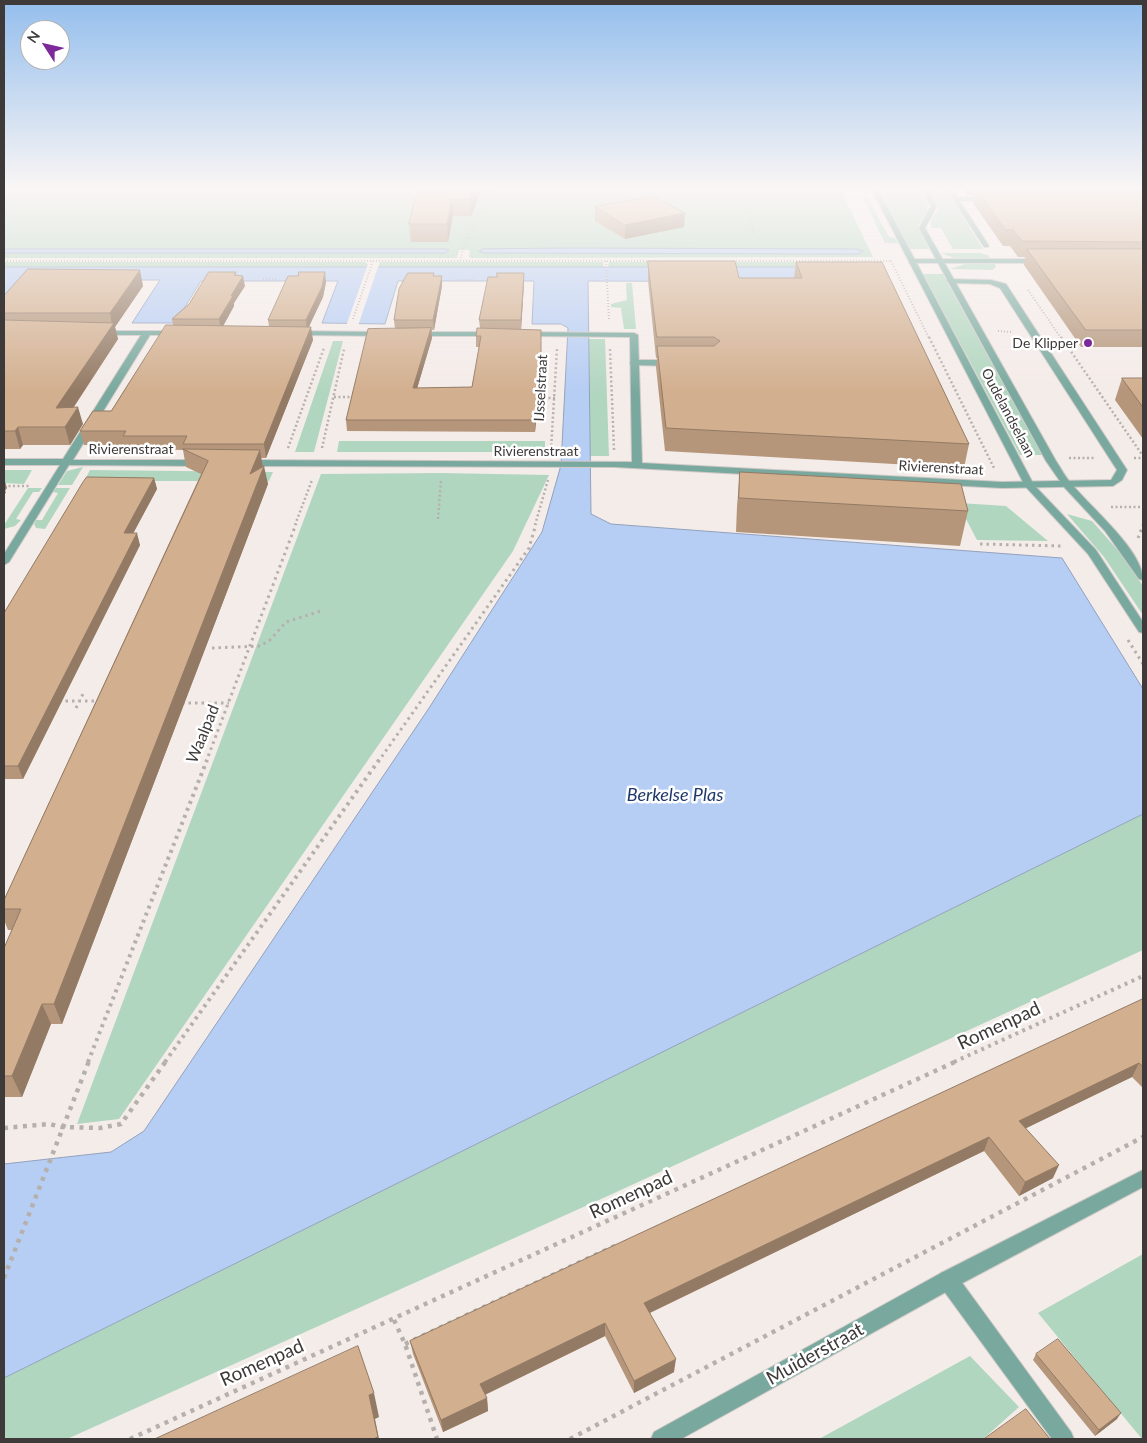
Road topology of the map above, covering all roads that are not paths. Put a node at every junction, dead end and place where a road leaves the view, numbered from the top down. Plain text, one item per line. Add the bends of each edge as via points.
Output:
1 (910, 257) edge
2 (938, 257) edge
3 (912, 261) junction
4 (940, 261) junction
5 (1047, 261) edge
6 (951, 281) junction
7 (89, 333) edge
8 (147, 333) junction
9 (186, 333) edge
10 (291, 334) edge
11 (397, 334) edge
12 (406, 334) edge
13 (502, 334) edge
14 (511, 334) edge
15 (634, 363) junction
16 (683, 363) edge
17 (4, 462) edge
18 (67, 462) junction
19 (214, 463) edge
20 (233, 463) edge
21 (638, 465) junction
22 (1067, 485) junction
23 (1030, 486) junction
24 (4, 562) edge
25 (1143, 577) edge
26 (1143, 630) edge
27 (1143, 1178) edge
28 (948, 1280) junction
29 (684, 1434) edge
30 (661, 1439) edge
31 (1064, 1439) edge

1 - 3 street, Oudelandselaan
2 - 4 street, Oudelandselaan
3 - 4 street
3 - 23 street, Oudelandselaan
4 - 5 street
4 - 6 street, Oudelandselaan
6 - 22 street, Oudelandselaan
6 - 22 street via 991,282 1003,286 1122,470 1113,483
7 - 8 street
8 - 9 street
8 - 18 street
10 - 11 street via 349,330
12 - 13 street
14 - 15 street via 634,335
15 - 16 street
15 - 21 street
17 - 18 street, Rivierenstraat
18 - 19 street, Rivierenstraat
18 - 24 street
20 - 21 street, Rivierenstraat via 550,469 561,465
21 - 23 street, Rivierenstraat
22 - 23 street, Rivierenstraat
22 - 25 street, Oudelandselaan via 1109,529
23 - 26 street, Oudelandselaan via 1092,552
27 - 28 street, Muiderstraat
28 - 29 street, Muiderstraat
28 - 31 street
29 - 30 street, Muiderstraat

